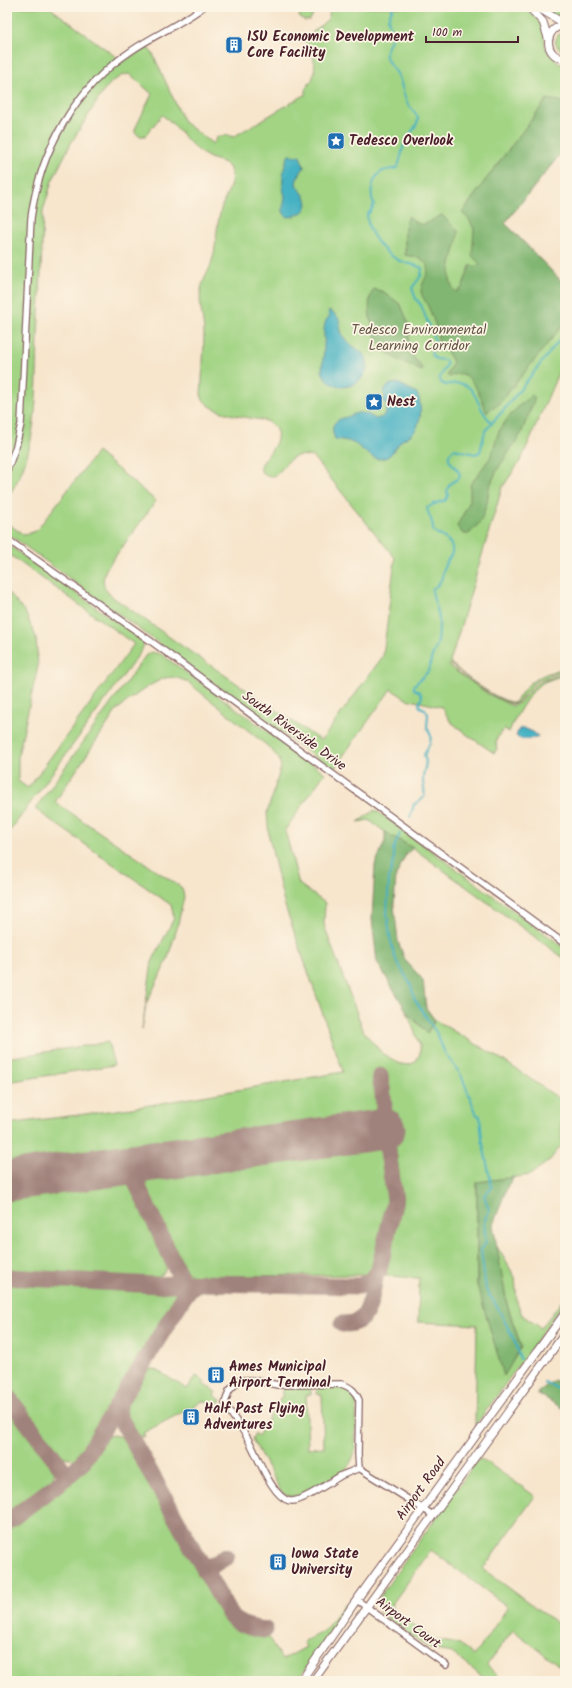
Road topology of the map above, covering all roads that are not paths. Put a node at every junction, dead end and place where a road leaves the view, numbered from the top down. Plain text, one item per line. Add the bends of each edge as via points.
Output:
1 (203, 7) edge
2 (529, 7) edge
3 (537, 7) edge
4 (565, 24) edge
5 (548, 38) junction
6 (565, 59) edge
7 (7, 471) edge
8 (7, 539) edge
9 (565, 944) edge
10 (565, 1313) edge
11 (565, 1333) edge
12 (359, 1468) junction
13 (423, 1508) junction
14 (433, 1515) junction
15 (357, 1600) junction
16 (367, 1607) junction
17 (446, 1665) dead end
18 (301, 1681) edge
19 (313, 1681) edge

1 - 7 street via 131,50 102,73 70,112 47,155 31,218 21,424
2 - 5 main road via 543,22
3 - 4 main road
4 - 5 main road via 555,28
5 - 6 main road via 551,52
8 - 9 street, South Riverside Drive
10 - 13 main road, Airport Road
11 - 14 main road, Airport Road
12 - 12 street via 299,1500 290,1501 280,1496 248,1438 230,1414 225,1403 229,1391 239,1380 278,1385 341,1384 350,1387 359,1400
12 - 13 street
13 - 14 street
13 - 15 main road, Airport Road
14 - 16 main road, Airport Road
15 - 16 street, Airport Court
15 - 18 main road, Airport Road
16 - 17 street, Airport Court
16 - 19 main road, Airport Road

